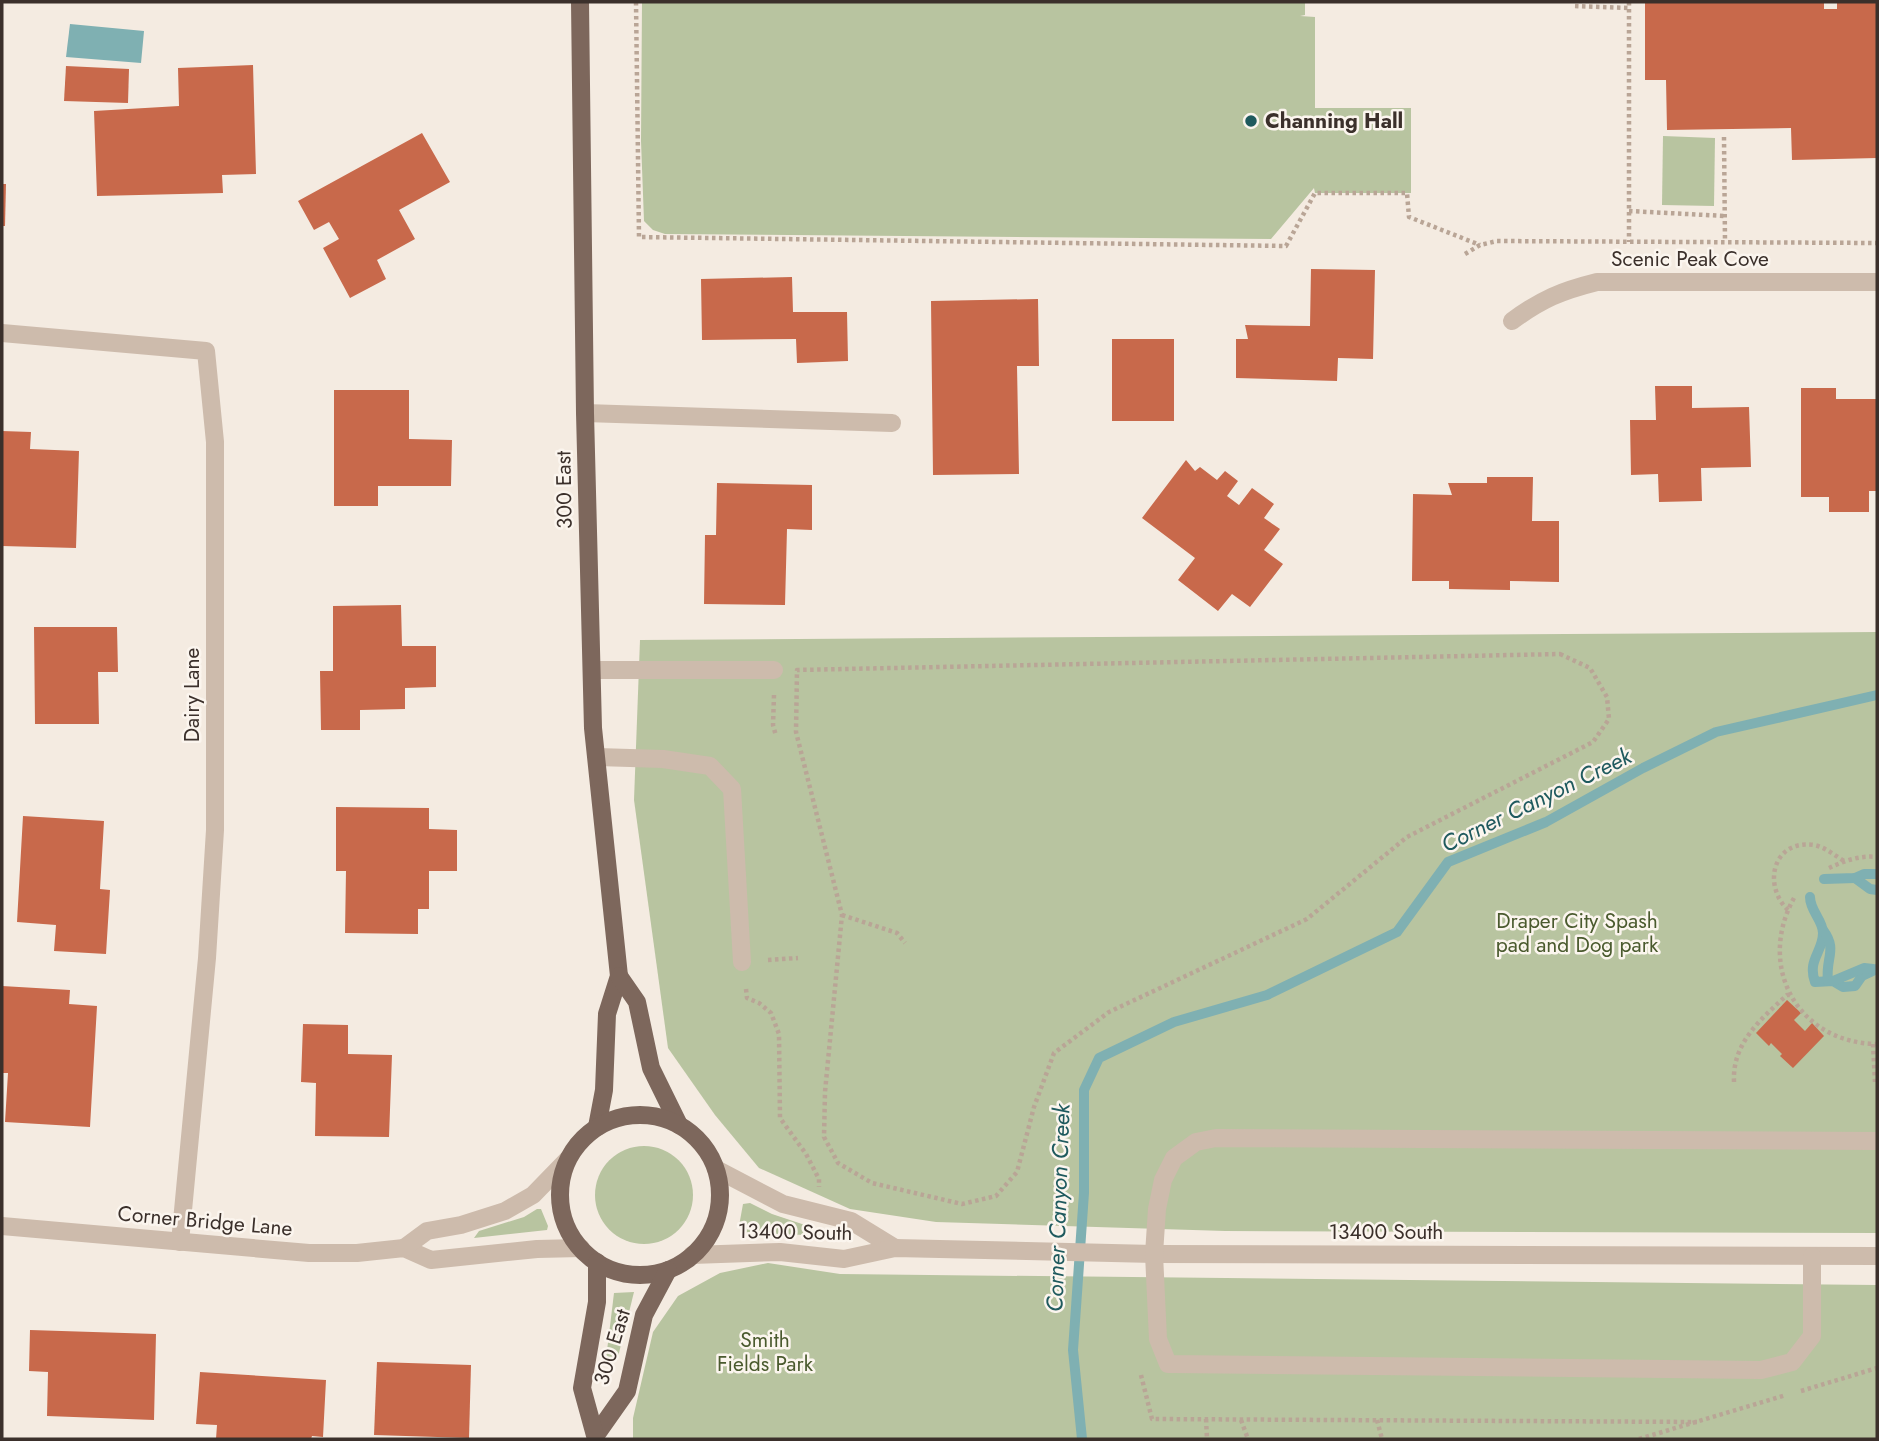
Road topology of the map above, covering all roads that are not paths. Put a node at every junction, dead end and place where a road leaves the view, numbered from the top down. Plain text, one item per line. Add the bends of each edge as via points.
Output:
1 (580, 2) edge
2 (1877, 282) edge
3 (1512, 321) dead end
4 (2, 333) edge
5 (585, 414) junction
6 (892, 423) dead end
7 (592, 670) junction
8 (774, 670) road end
9 (597, 757) junction
10 (742, 962) dead end
11 (620, 976) junction
12 (679, 1125) junction
13 (597, 1127) junction
14 (1877, 1141) edge
15 (568, 1159) junction
16 (716, 1169) junction
17 (2, 1226) edge
18 (180, 1242) junction
19 (404, 1248) junction
20 (581, 1248) junction
21 (895, 1248) junction
22 (1154, 1254) junction
23 (692, 1255) junction
24 (1812, 1256) junction
25 (1877, 1256) edge
26 (597, 1262) junction
27 (668, 1270) junction
28 (596, 1437) edge

1 - 5 main road, 300 East
2 - 3 street, Scenic Peak Cove via 1597,282 1563,290
4 - 18 street, Dairy Lane via 206,351 215,442 215,830
5 - 6 street
5 - 7 main road, 300 East
7 - 8 street
7 - 9 main road, 300 East
9 - 10 street via 710,766 732,789
9 - 11 main road, 300 East
11 - 12 main road, 300 East via 637,1002 651,1068
11 - 13 main road, 300 East via 607,1014 604,1090
12 - 13 main road via 637,1114
12 - 16 main road via 695,1136
13 - 15 main road
14 - 22 street via 1216,1138 1196,1142 1174,1158 1163,1180
15 - 19 street, Corner Bridge Lane via 533,1195 505,1211 427,1231
15 - 20 main road via 560,1206 567,1229
16 - 21 street, 13400 South via 783,1204 851,1221
16 - 23 main road via 718,1215 708,1237
17 - 18 street, Corner Bridge Lane
18 - 19 street, Corner Bridge Lane via 309,1253
19 - 20 street, Corner Bridge Lane via 431,1260
20 - 26 main road
21 - 22 street, 13400 South
21 - 23 street, 13400 South via 844,1259 780,1252
22 - 24 street, 13400 South
22 - 24 street via 1158,1339 1168,1364 1761,1370 1792,1363 1812,1336
23 - 27 main road
24 - 25 street, 13400 South
26 - 27 main road via 631,1274
26 - 28 main road, 300 East via 597,1302 582,1388
27 - 28 main road, 300 East via 644,1315 627,1391

